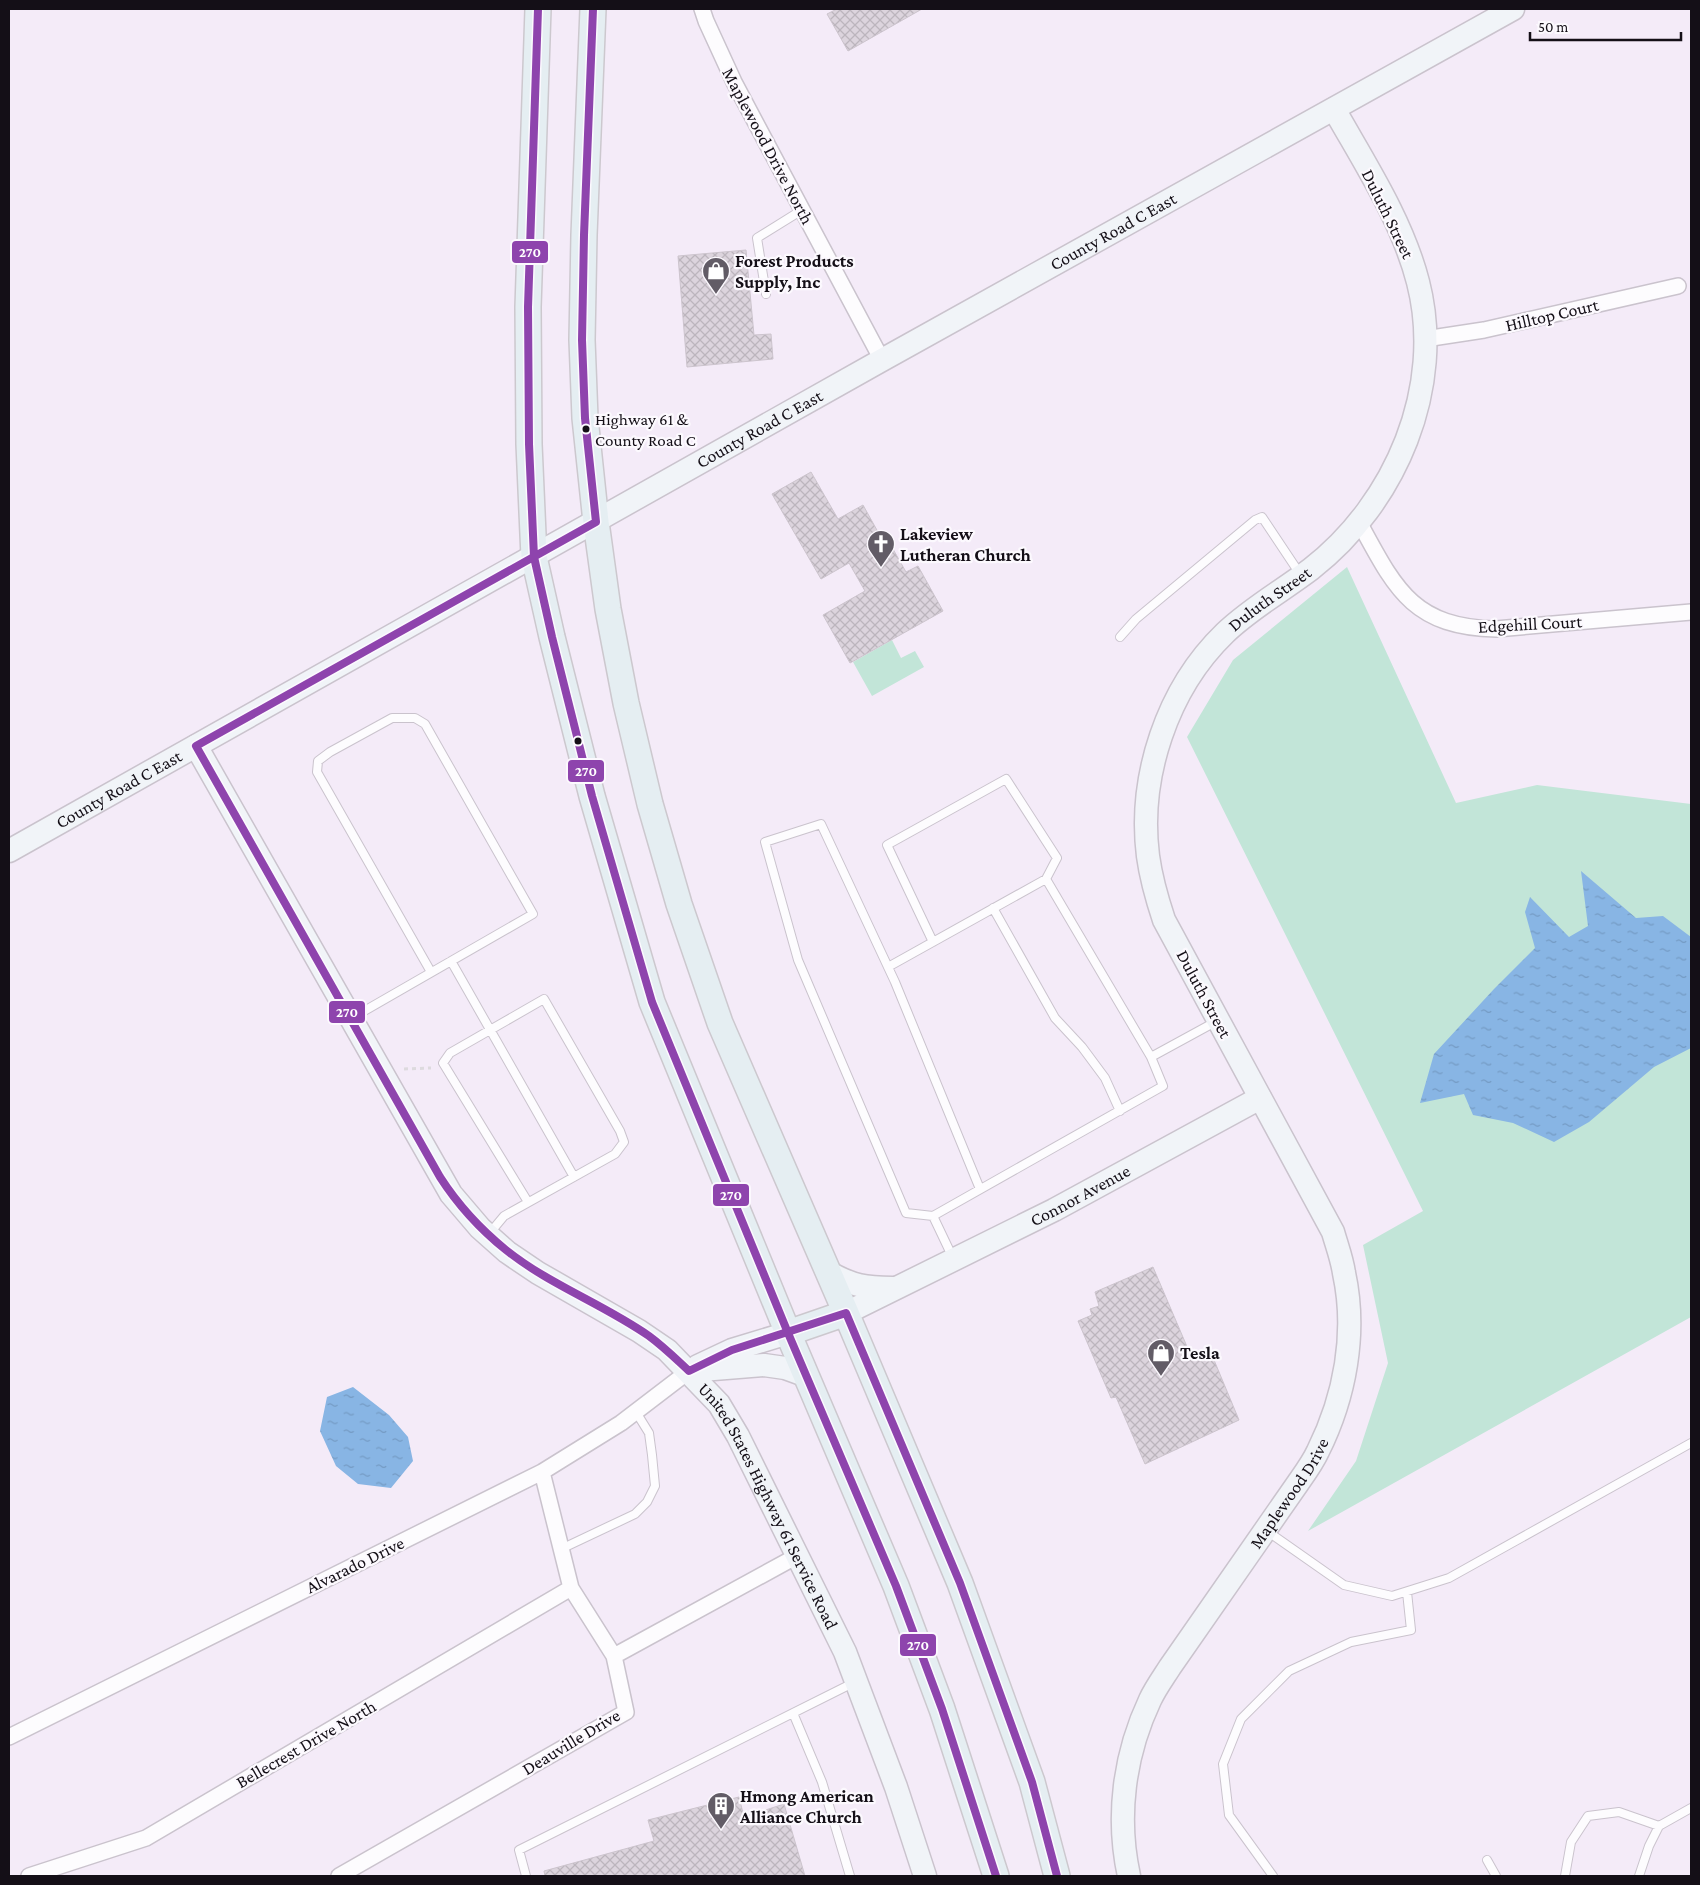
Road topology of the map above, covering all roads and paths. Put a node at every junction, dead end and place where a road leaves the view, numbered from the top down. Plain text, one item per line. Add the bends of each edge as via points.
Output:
1 (538, 9) edge
2 (593, 9) edge
3 (702, 9) edge
4 (1513, 9) edge
5 (1334, 109) junction
6 (802, 210) junction
7 (1678, 286) dead end
8 (766, 294) dead end
9 (1425, 339) junction
10 (882, 360) junction
11 (596, 522) junction
12 (1359, 522) junction
13 (534, 557) junction
14 (1301, 576) junction
15 (1691, 612) edge
16 (1120, 636) dead end
17 (196, 746) junction
18 (9, 851) edge
19 (1046, 879) junction
20 (993, 908) junction
21 (933, 942) junction
22 (451, 961) junction
23 (888, 967) junction
24 (431, 972) junction
25 (350, 1018) junction
26 (1218, 1020) junction
27 (491, 1029) junction
28 (1151, 1057) junction
29 (446, 1067) junction
30 (404, 1069) dead end
31 (1260, 1098) junction
32 (1120, 1110) junction
33 (574, 1176) junction
34 (980, 1189) junction
35 (528, 1202) junction
36 (933, 1216) junction
37 (488, 1235) junction
38 (954, 1260) junction
39 (828, 1272) junction
40 (899, 1288) junction
41 (846, 1313) junction
42 (788, 1333) junction
43 (689, 1371) junction
44 (807, 1376) junction
45 (636, 1412) junction
46 (1691, 1443) edge
47 (542, 1472) junction
48 (1266, 1530) junction
49 (561, 1549) junction
50 (797, 1556) junction
51 (571, 1588) junction
52 (1407, 1592) junction
53 (614, 1656) junction
54 (857, 1681) junction
55 (793, 1713) junction
56 (9, 1737) edge
57 (1691, 1808) edge
58 (1659, 1826) junction
59 (1487, 1860) dead end
60 (29, 1876) edge
61 (339, 1876) edge
62 (526, 1876) edge
63 (850, 1876) edge
64 (925, 1876) edge
65 (996, 1876) edge
66 (1057, 1876) edge
67 (1129, 1876) edge
68 (1273, 1876) edge
69 (1496, 1876) edge
70 (1565, 1876) edge
71 (1639, 1876) edge

1 - 13 main road via 528,307
2 - 11 main road via 582,340 585,418
3 - 6 street, Maplewood Drive North via 734,82
4 - 5 street, County Road C East
5 - 9 street, Duluth Street via 1407,247 1418,282
5 - 10 street, County Road C East
6 - 8 lane via 757,238
6 - 10 street, Maplewood Drive North
7 - 9 street, Hilltop Court via 1484,330
9 - 12 street, Duluth Street via 1415,416 1403,451 1382,490
10 - 11 street, County Road C East
11 - 13 street, County Road C East
11 - 39 main road via 626,704 679,904 720,1023
12 - 14 street, Duluth Street
12 - 15 street, Edgehill Court via 1389,577 1406,597 1425,612 1449,623 1496,629
13 - 17 street, County Road C East
13 - 42 main road via 592,796 652,1002
14 - 16 lane via 1262,517 1136,619
14 - 26 street, Duluth Street via 1251,610 1223,634 1201,660 1165,725 1151,774 1146,818 1154,892 1164,920
17 - 18 street, County Road C East
17 - 25 street, United States Highway 61 Service Road
19 - 20 lane
19 - 21 lane via 1057,858 1006,779 887,845
19 - 28 lane
20 - 21 lane
20 - 32 lane via 1055,1018 1106,1078
21 - 23 lane
22 - 24 lane
22 - 24 lane via 533,914 425,724 415,718 392,718 330,752 318,762 317,772
22 - 27 lane
23 - 34 lane
23 - 36 lane via 821,824 765,842 798,960 906,1213
24 - 25 lane
25 - 37 street, United States Highway 61 Service Road via 440,1177
26 - 28 lane
26 - 31 street, Duluth Street
27 - 29 lane via 450,1053 444,1063
27 - 33 lane
27 - 33 lane via 544,1000 620,1131 624,1142 614,1154
28 - 32 lane via 1164,1086
29 - 30 path
29 - 35 lane
31 - 38 street, Connor Avenue via 1054,1210
31 - 48 street, Maplewood Drive via 1333,1232 1349,1309 1343,1383 1333,1418 1318,1452
32 - 34 lane
33 - 35 lane
34 - 36 lane
35 - 37 lane via 504,1216
36 - 38 lane
37 - 43 street, United States Highway 61 Service Road via 538,1273 639,1331 667,1350
38 - 40 street, Connor Avenue
39 - 40 street, Connor Avenue via 847,1283 868,1288
39 - 41 main road
40 - 41 street, Connor Avenue
41 - 42 main road, Connor Avenue
41 - 66 main road via 964,1592 1032,1782
42 - 43 street via 732,1350
42 - 44 main road
43 - 44 street via 764,1365
43 - 45 street, Alvarado Drive
43 - 50 street, United States Highway 61 Service Road via 719,1404 738,1436
44 - 65 main road via 899,1595 942,1709
45 - 47 street, Alvarado Drive
45 - 49 lane via 649,1434 652,1455 655,1486 647,1502 635,1514
46 - 52 lane via 1449,1578
47 - 49 street
47 - 56 street, Alvarado Drive
48 - 52 lane via 1344,1585 1392,1596
48 - 67 street, Maplewood Drive via 1170,1667 1136,1733 1123,1798 1123,1835
49 - 51 street
50 - 53 street
50 - 54 street, United States Highway 61 Service Road
51 - 53 street
51 - 60 street, Bellecrest Drive North via 146,1838
52 - 68 lane via 1411,1630 1351,1642 1289,1671 1241,1719 1223,1764 1229,1815
53 - 61 street, Deauville Drive via 626,1712
54 - 55 lane
54 - 64 street, United States Highway 61 Service Road
55 - 62 lane via 519,1850
55 - 63 lane via 822,1782
57 - 58 lane
58 - 70 lane via 1618,1812 1588,1816 1571,1842
58 - 71 lane via 1648,1846
59 - 69 lane

